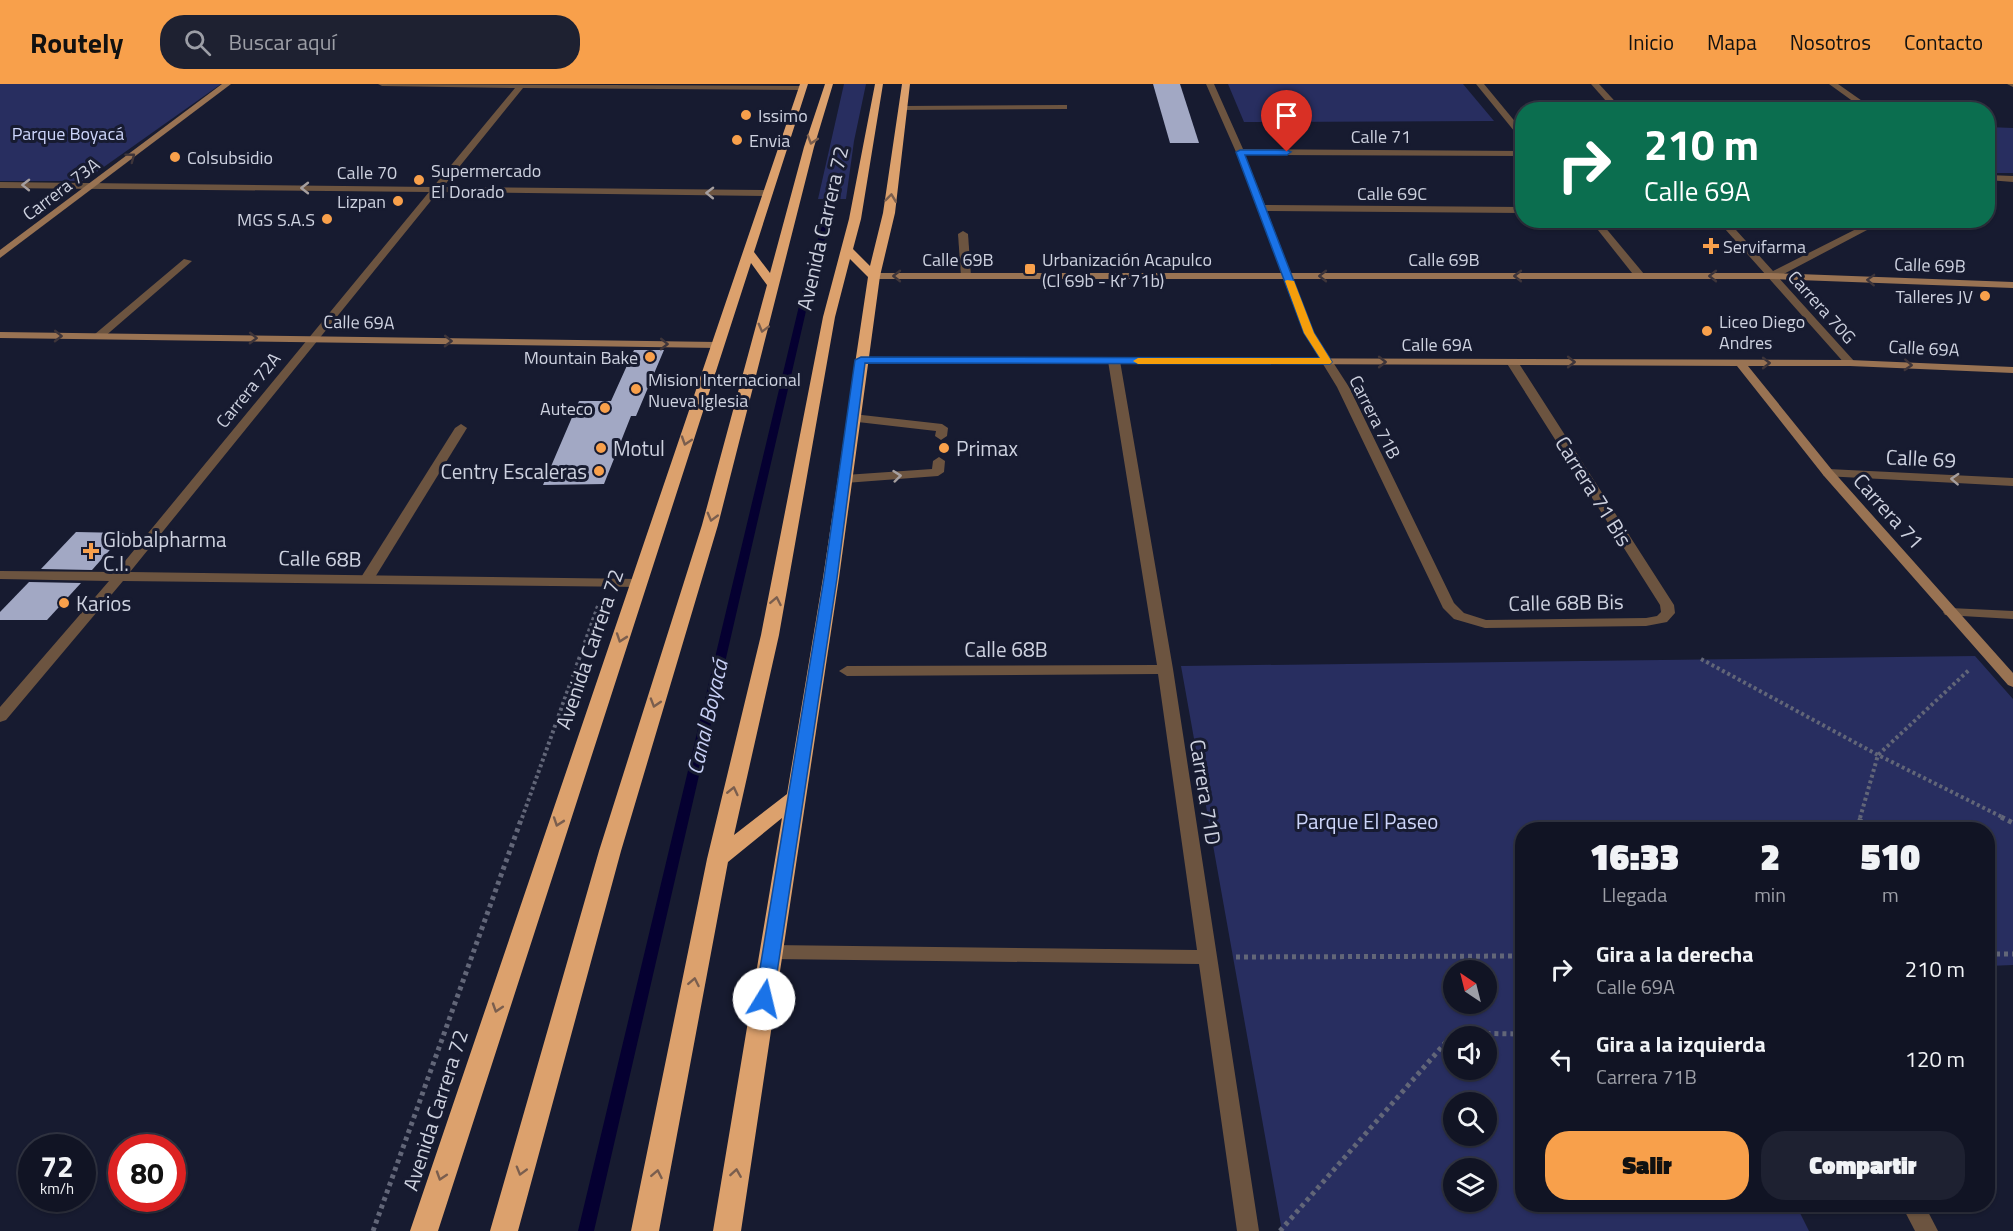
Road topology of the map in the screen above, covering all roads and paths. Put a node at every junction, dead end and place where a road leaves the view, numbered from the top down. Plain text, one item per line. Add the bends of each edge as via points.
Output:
1 (227, 84) edge
2 (382, 84) edge
3 (829, 84) edge
4 (906, 84) edge
5 (1210, 84) edge
6 (1480, 84) edge
7 (1595, 84) edge
8 (1833, 84) edge
9 (521, 85) edge
10 (803, 86) edge
11 (882, 87) edge
12 (1612, 102) edge
13 (1859, 102) edge
14 (1064, 107) dead end
15 (903, 108) junction
16 (1515, 126) edge
17 (1240, 152) junction
18 (1515, 153) edge
19 (1995, 178) edge
20 (2013, 179) edge
21 (0, 185) edge
22 (91, 186) junction
23 (436, 189) junction
24 (769, 193) junction
25 (1262, 208) junction
26 (1515, 210) edge
27 (1601, 228) edge
28 (1728, 228) edge
29 (1866, 228) edge
30 (963, 234) dead end
31 (846, 250) junction
32 (748, 251) junction
33 (0, 255) edge
34 (187, 261) dead end
35 (874, 276) junction
36 (966, 276) junction
37 (1288, 276) junction
38 (1640, 276) junction
39 (1771, 276) junction
40 (2013, 285) edge
41 (774, 287) junction
42 (0, 335) edge
43 (99, 336) junction
44 (313, 339) junction
45 (717, 345) junction
46 (861, 360) junction
47 (1114, 361) junction
48 (1326, 362) junction
49 (1512, 362) junction
50 (1740, 363) junction
51 (1850, 363) junction
52 (2013, 370) edge
53 (853, 418) junction
54 (461, 428) dead end
55 (941, 436) dead end
56 (939, 461) dead end
57 (1828, 473) junction
58 (844, 479) junction
59 (2013, 482) edge
60 (0, 575) edge
61 (120, 576) junction
62 (367, 579) junction
63 (607, 582) junction
64 (640, 583) junction
65 (1950, 612) junction
66 (2013, 615) edge
67 (1662, 619) joint
68 (1470, 621) joint
69 (1987, 653) junction
70 (1701, 659) dead end
71 (1165, 669) junction
72 (847, 671) dead end
73 (2013, 682) edge
74 (3, 711) edge
75 (1878, 755) junction
76 (796, 797) junction
77 (1859, 822) edge
78 (2013, 823) edge
79 (718, 859) junction
80 (771, 952) junction
81 (1995, 954) edge
82 (2013, 954) edge
83 (1515, 956) edge
84 (1209, 957) junction
85 (1515, 1034) edge
86 (1916, 1212) edge
87 (373, 1231) edge
88 (424, 1231) edge
89 (504, 1231) edge
90 (645, 1231) edge
91 (727, 1231) edge
92 (1248, 1231) edge
93 (1280, 1231) edge
94 (1927, 1231) edge

22 -> 1 street, Carrera 73A
2 - 9 street
3 -> 41 highway, Avenida Carrera 72
4 - 15 highway
5 - 17 street, Carrera 71B
6 - 16 street
7 - 12 street
8 - 13 street
9 - 10 street
9 - 23 street, Carrera 72A
10 - 24 highway, Avenida Carrera 72
11 - 31 highway, Avenida Carrera 72
14 - 15 street
35 -> 15 highway via 889,213
17 - 18 street, Calle 71
17 - 25 street, Carrera 71B
19 - 20 street
22 -> 21 street, Calle 70
23 -> 22 street, Calle 70
22 - 33 street, Carrera 73A
24 -> 23 street, Calle 70
23 - 44 street, Carrera 72A
24 - 32 highway, Avenida Carrera 72
25 - 26 street, Calle 69C
25 - 37 street, Carrera 71B
27 - 38 street
28 - 39 street, Carrera 70G
29 - 39 street
30 - 36 street
31 - 35 highway
79 -> 31 highway, Avenida Carrera 72 via 770,635 829,317
32 - 41 highway
32 - 45 highway, Avenida Carrera 72
34 - 43 street
36 -> 35 street, Calle 69B
35 - 46 highway
36 - 37 street, Calle 69B
38 -> 37 street, Calle 69B
37 - 48 street, Carrera 71B via 1309,333
39 -> 38 street, Calle 69B
40 -> 39 street, Calle 69B
39 - 51 street, Carrera 70G
41 -> 89 highway, Avenida Carrera 72 via 710,525 610,851
42 -> 43 street, Calle 69A
43 -> 44 street, Calle 69A
44 -> 45 street, Calle 69A
44 - 61 street, Carrera 72A
45 -> 64 highway, Avenida Carrera 72
46 - 47 street, Calle 69A
46 - 53 highway
47 - 48 street, Calle 69A
47 - 71 street, Carrera 71D
48 -> 49 street, Calle 69A
48 - 68 street, Carrera 71B via 1343,387 1448,605
49 -> 50 street, Calle 69A
49 - 67 street, Carrera 71 Bis via 1667,606 1668,613
50 -> 51 street, Calle 69A
50 - 57 street, Carrera 71
51 -> 52 street, Calle 69A
53 - 55 street via 942,428
53 - 58 highway
54 - 62 street
58 -> 56 street via 938,472
59 -> 57 street, Calle 69
57 - 65 street, Carrera 71
58 - 76 highway
60 - 61 street, Calle 68B
61 - 62 street, Calle 68B
61 - 74 street, Carrera 72A
62 - 63 street, Calle 68B
63 - 64 street, Calle 68B
63 - 87 path
64 -> 88 highway, Avenida Carrera 72
65 - 66 street
65 - 69 street, Carrera 71
67 - 68 street, Calle 68B Bis via 1485,624
69 - 73 street, Carrera 71
69 - 75 path
70 - 75 path
71 - 72 street, Calle 68B
71 - 84 street, Carrera 71D
75 - 77 path
75 - 78 path
76 - 79 highway
76 - 80 highway
90 -> 79 highway, Avenida Carrera 72
80 - 84 street
91 -> 80 highway
81 - 82 path
83 - 84 path
84 - 92 street, Carrera 71D
85 - 93 path via 1454,1034
86 - 94 street

